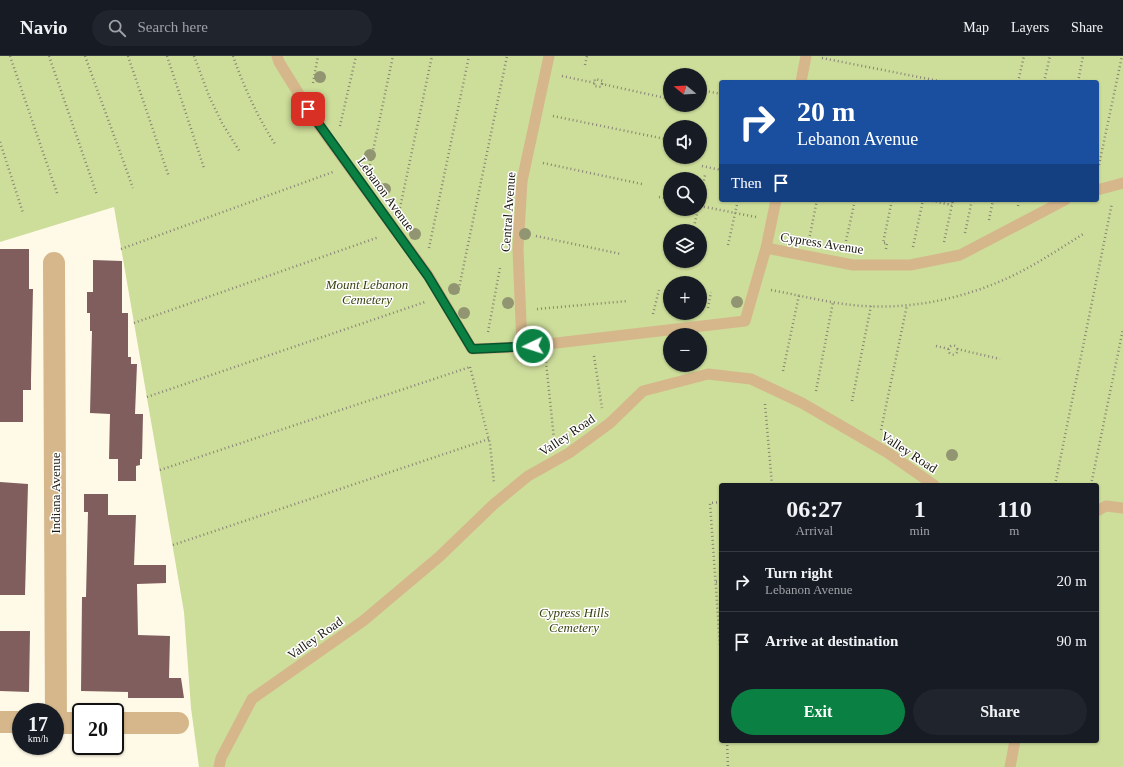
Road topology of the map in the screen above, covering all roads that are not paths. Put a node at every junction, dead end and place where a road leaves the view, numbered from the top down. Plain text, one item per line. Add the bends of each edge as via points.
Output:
1 (277, 56) edge
2 (548, 56) edge
3 (806, 56) edge
4 (801, 80) edge
5 (1119, 184) edge
6 (1099, 189) edge
7 (776, 202) edge
8 (1061, 202) edge
9 (766, 248) junction
10 (54, 263) dead end
11 (522, 347) junction
12 (472, 349) joint
13 (931, 483) edge
14 (1123, 508) edge
15 (1099, 510) edge
16 (55, 703) edge
17 (0, 722) edge
18 (12, 722) edge
19 (124, 723) edge
20 (178, 723) dead end
21 (1015, 743) edge
22 (219, 767) edge
23 (1010, 767) edge

1 - 12 lane, Lebanon Avenue via 315,120 424,270
2 - 11 lane, Central Avenue via 522,181 518,249
3 - 4 lane
5 - 6 lane
7 - 9 lane
8 - 9 lane, Cypress Avenue via 960,255 910,265 853,265
9 - 11 lane, Cypress Avenue via 745,321
10 - 16 street, Indiana Avenue
11 - 12 lane, Cypress Avenue
13 - 22 lane, Valley Road via 881,449 802,403 752,379 708,374 643,391 610,423 569,453 528,476 494,504 439,557 363,621 252,699 221,758
14 - 15 lane via 1106,506
17 - 18 street
19 - 20 street
21 - 23 lane

